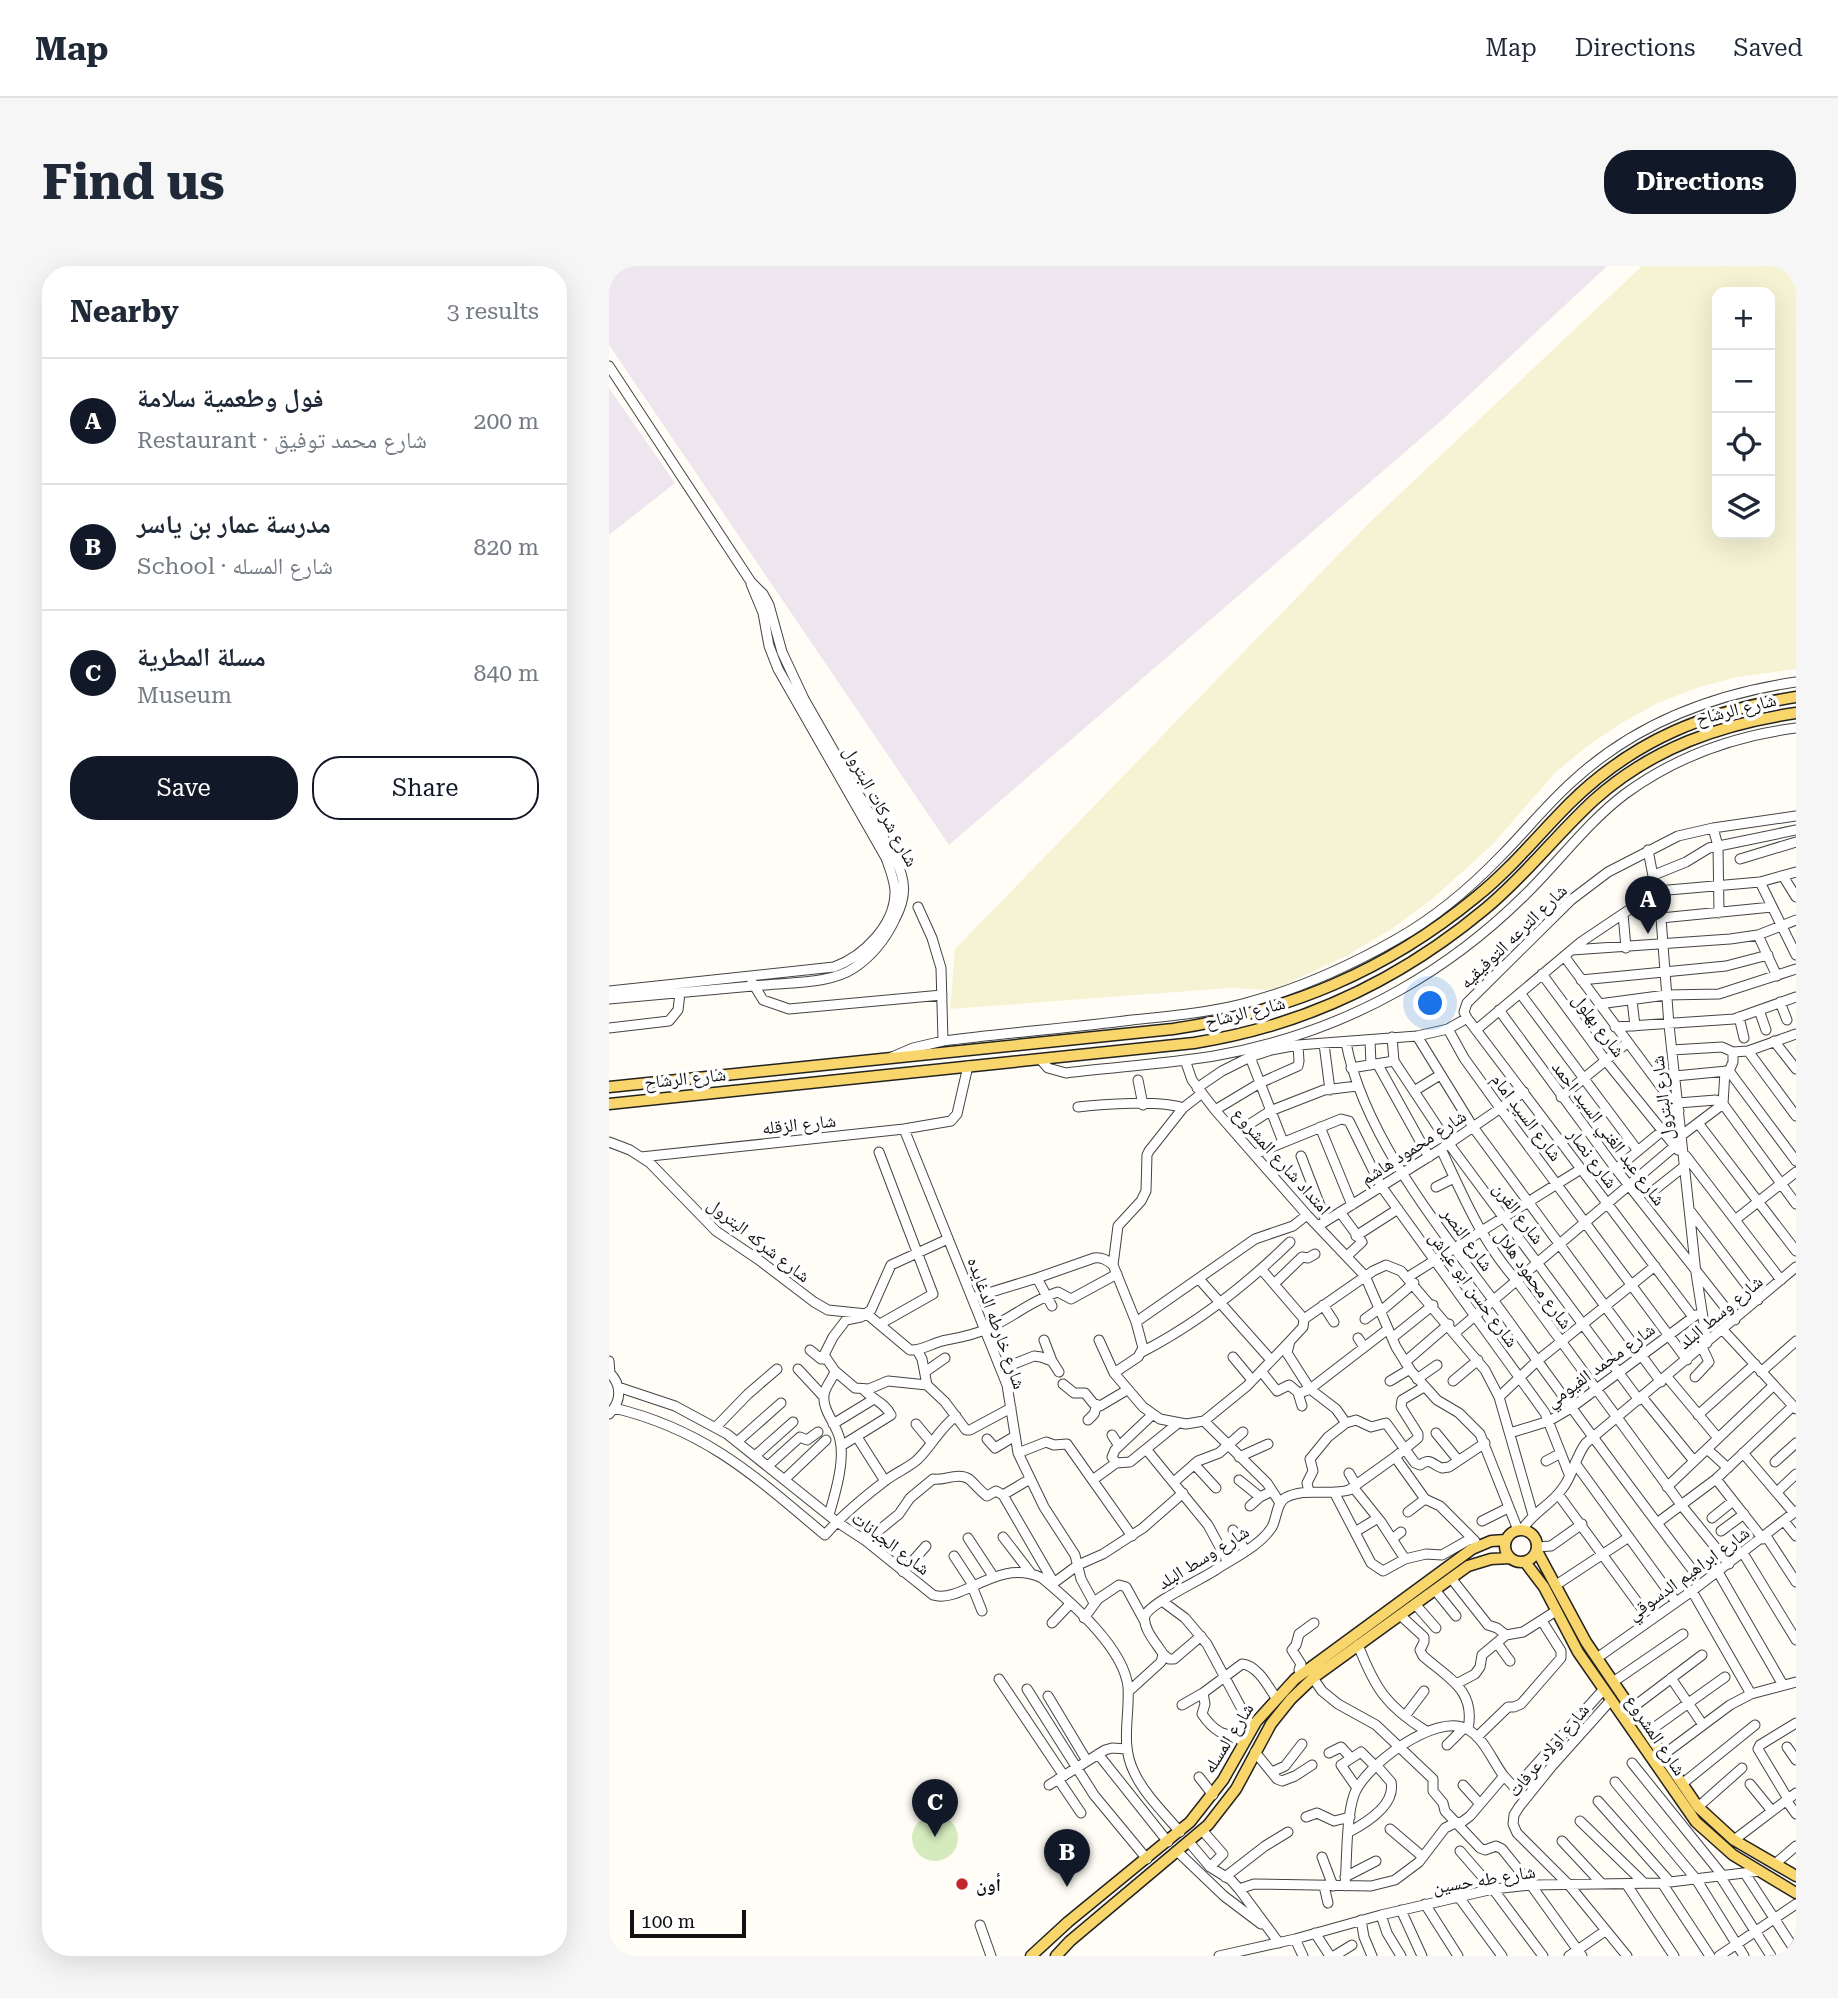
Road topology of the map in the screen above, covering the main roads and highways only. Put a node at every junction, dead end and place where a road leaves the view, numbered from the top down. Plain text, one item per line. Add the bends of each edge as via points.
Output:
1 (1796, 697) edge
2 (1796, 713) edge
3 (609, 1087) edge
4 (609, 1104) edge
5 (1506, 1540) junction
6 (1537, 1549) junction
7 (1510, 1558) junction
8 (1525, 1562) junction
9 (1609, 1686) junction
10 (1237, 1753) junction
11 (1254, 1755) junction
12 (1229, 1769) junction
13 (1243, 1776) junction
14 (1796, 1876) edge
15 (1796, 1893) edge
16 (1031, 1956) edge
17 (1056, 1956) edge

1 - 3 main road, شارع الرشاح via 1714,714 1636,750 1582,792 1512,865 1460,910 1387,959 1310,996 1245,1016 1186,1027
2 - 4 main road, شارع الرشاح via 1701,735 1635,769 1594,801 1487,907 1431,950 1364,990 1290,1020 1216,1039
5 - 6 main road via 1520,1530 1533,1535
5 - 7 main road via 1504,1548
5 - 10 main road, شارع المسله via 1475,1541 1301,1674 1276,1698
6 - 8 main road
6 - 9 main road, شارع المشروع
7 - 8 main road
7 - 11 main road, شارع المسله via 1475,1563 1313,1678 1281,1711
8 - 9 main road, شارع المشروع via 1578,1652
9 - 14 main road, شارع المشروع via 1632,1708 1698,1807 1734,1840
9 - 15 main road, شارع المشروع via 1611,1700 1696,1822 1723,1848
10 - 11 main road via 1242,1758
10 - 12 main road, شارع المسله
11 - 13 main road, شارع المسله
12 - 13 main road via 1238,1769
12 - 16 main road, شارع المسله via 1180,1832
13 - 17 main road, شارع المسله via 1202,1830

